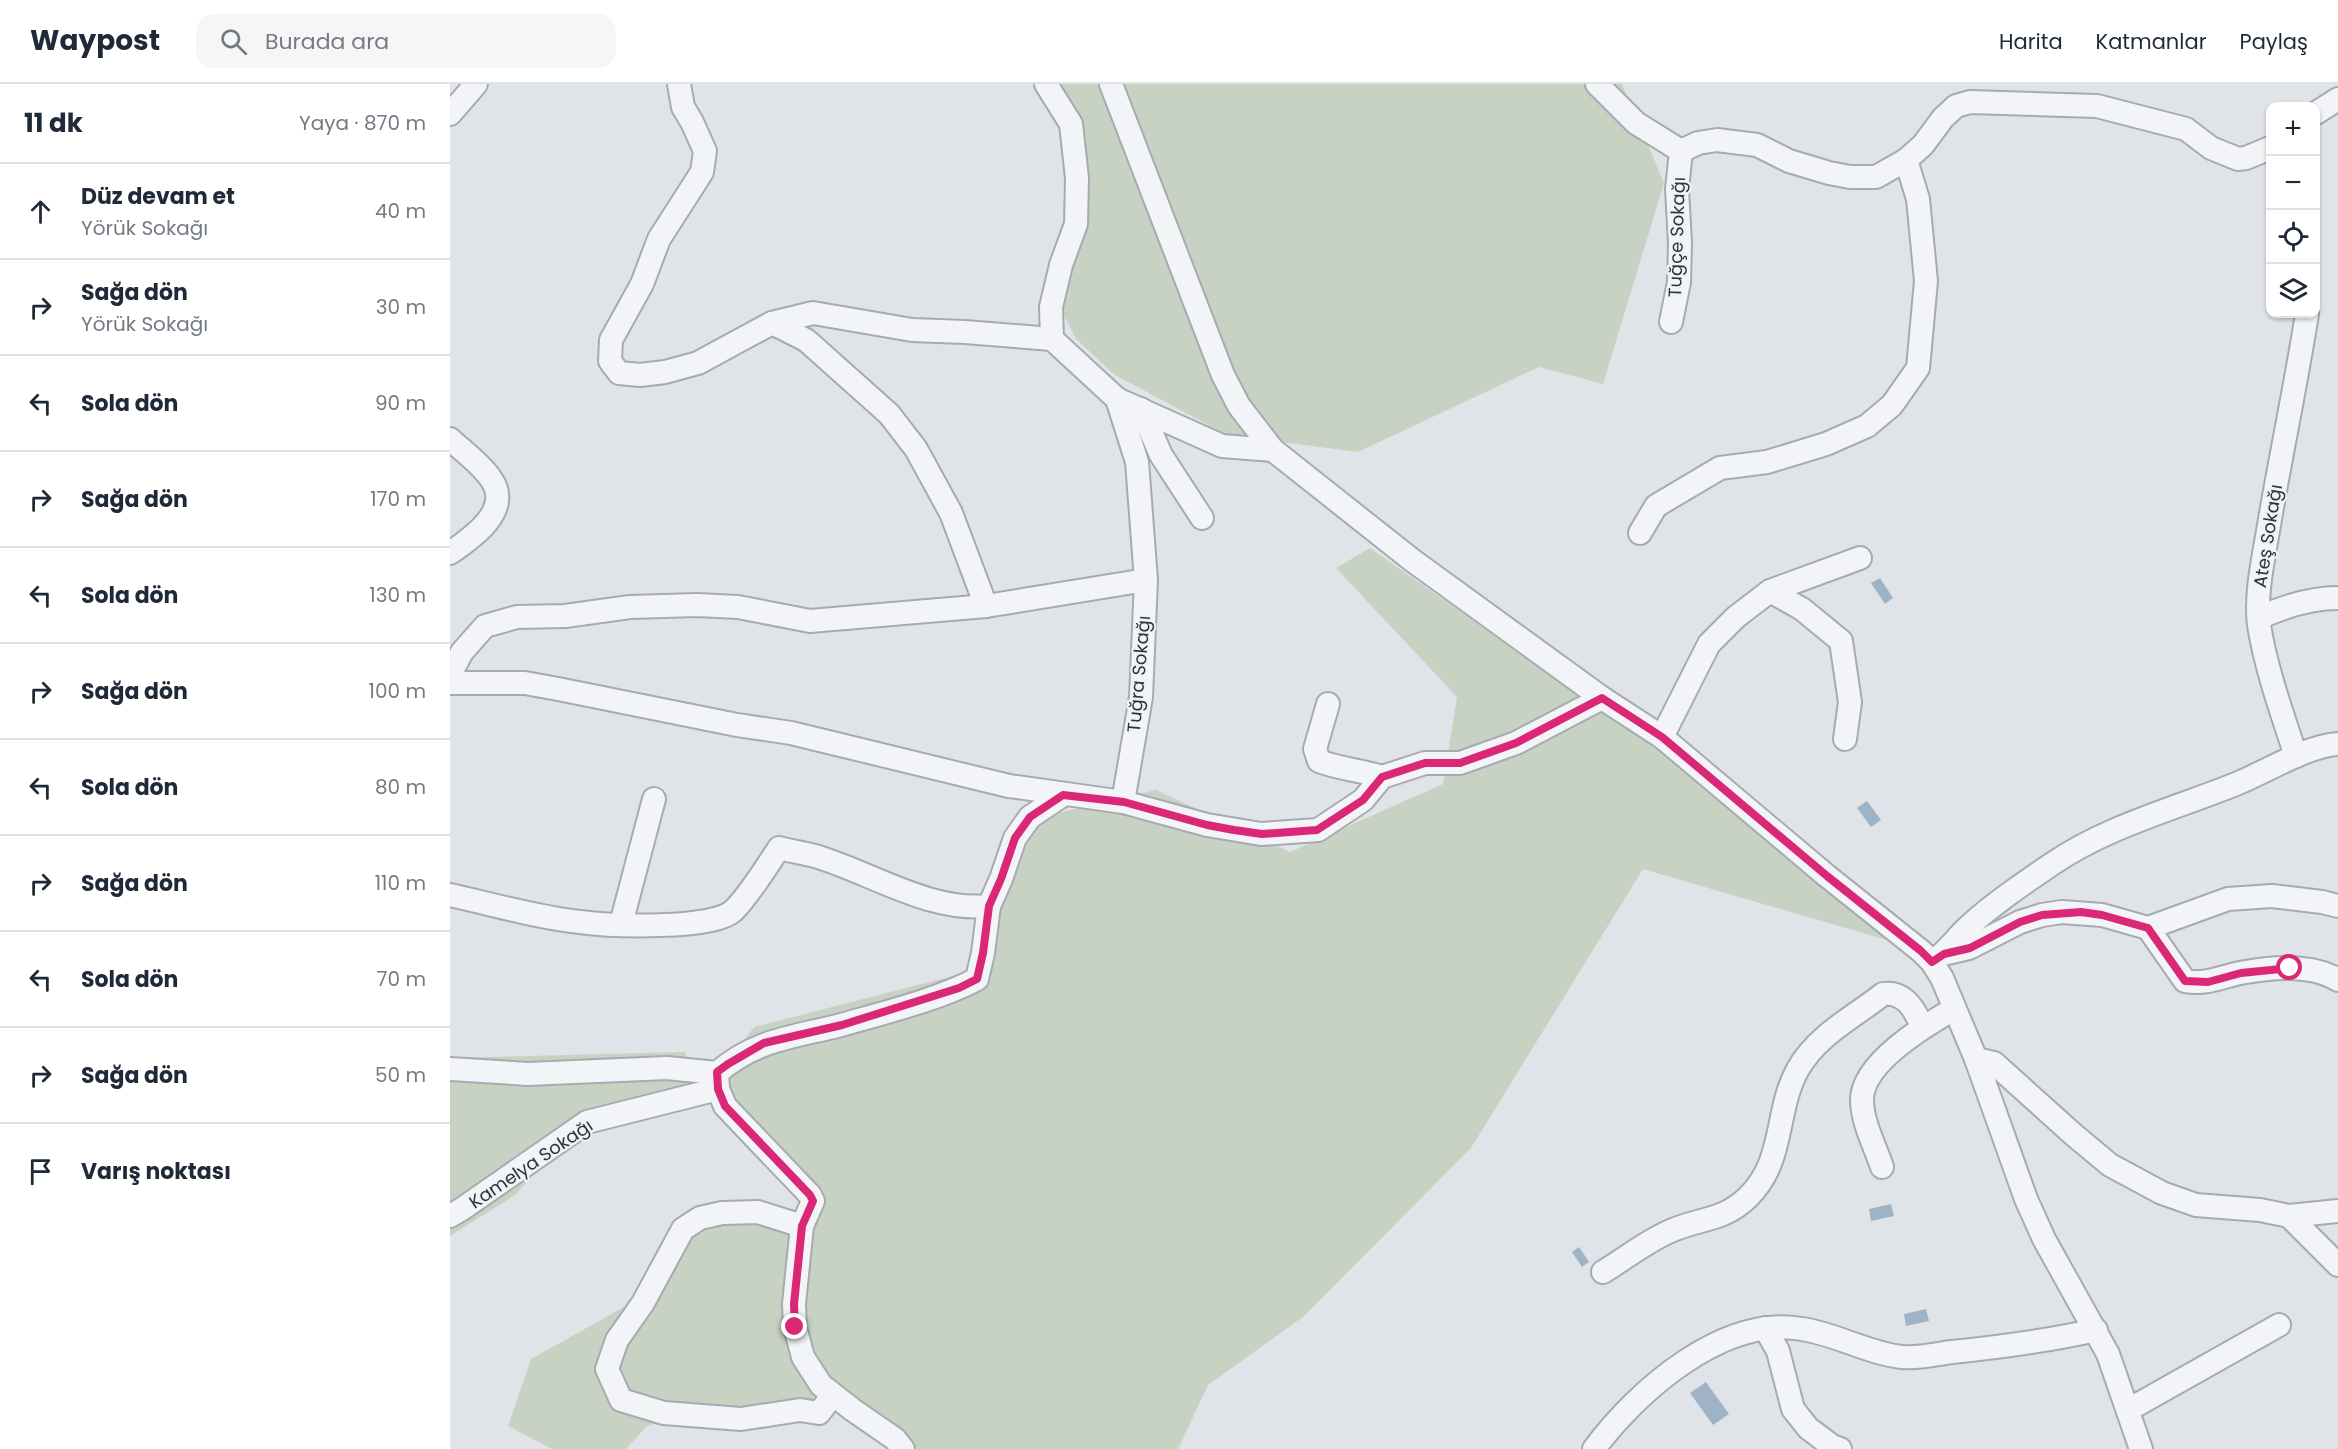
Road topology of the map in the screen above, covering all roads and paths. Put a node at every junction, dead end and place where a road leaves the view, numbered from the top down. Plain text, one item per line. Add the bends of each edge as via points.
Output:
1 (476, 84) edge
2 (679, 84) edge
3 (1046, 84) edge
4 (1111, 84) edge
5 (1597, 84) edge
6 (2338, 99) edge
7 (2320, 110) edge
8 (450, 114) edge
9 (2266, 150) edge
10 (1682, 151) junction
11 (1906, 160) junction
12 (2306, 318) edge
13 (1671, 322) dead end
14 (772, 323) junction
15 (1052, 339) junction
16 (1117, 399) junction
17 (1141, 409) junction
18 (450, 439) edge
19 (1273, 450) junction
20 (1202, 518) dead end
21 (1640, 534) dead end
22 (450, 553) edge
23 (1860, 558) dead end
24 (1146, 580) junction
25 (1770, 591) junction
26 (2338, 598) edge
27 (986, 606) junction
28 (2259, 618) junction
29 (450, 675) edge
30 (450, 683) edge
31 (1602, 698) junction
32 (1328, 704) dead end
33 (1662, 737) junction
34 (1845, 739) dead end
35 (2338, 744) edge
36 (2296, 756) junction
37 (1382, 777) junction
38 (1063, 795) junction
39 (654, 799) dead end
40 (1124, 802) junction
41 (450, 896) edge
42 (989, 906) junction
43 (2338, 906) edge
44 (621, 924) junction
45 (2148, 928) junction
46 (1938, 958) junction
47 (2338, 980) edge
48 (1954, 1009) junction
49 (1922, 1027) junction
50 (1976, 1059) junction
51 (450, 1069) edge
52 (718, 1081) junction
53 (1881, 1167) dead end
54 (2338, 1211) edge
55 (450, 1216) edge
56 (2289, 1216) junction
57 (802, 1226) junction
58 (2338, 1265) edge
59 (1603, 1272) dead end
60 (2279, 1325) dead end
61 (1765, 1328) junction
62 (2096, 1330) junction
63 (833, 1395) junction
64 (2128, 1410) junction
65 (1598, 1447) edge
66 (903, 1449) edge
67 (1840, 1449) edge
68 (2141, 1449) edge

1 - 8 street
2 - 14 street via 683,107 705,151 702,172 659,239 642,284 611,340 610,361 619,373 665,372 698,363
3 - 15 street via 1071,124 1077,178 1076,224 1051,307
4 - 19 street via 1224,375 1239,406
5 - 10 street via 1636,123
6 - 7 street
9 - 11 street via 2238,159 2211,147 2186,129 2097,106 1970,102 1956,106
10 - 11 street via 1717,140 1757,145 1789,160 1850,177 1876,177
10 - 13 street, Tuğçe Sokağı via 1677,189 1678,282
11 - 21 street via 1918,199 1926,281 1917,368 1892,405 1867,426 1826,444 1767,462 1720,468 1656,506
12 - 28 street, Ateş Sokağı via 2267,534
14 - 15 street via 813,313 912,330
14 - 27 street via 806,339 889,414 916,449 951,513
15 - 16 street
16 - 17 street
16 - 24 street, Tuğra Sokağı via 1137,462
17 - 19 street via 1222,446
17 - 20 street via 1161,455
18 - 22 street via 492,480 497,496 492,514 479,532
19 - 31 street via 1412,560
23 - 25 street
24 - 27 street
24 - 40 street, Tuğra Sokağı via 1141,697
25 - 33 street via 1709,644
25 - 34 street via 1802,609 1841,641 1850,702
26 - 28 street via 2319,598
27 - 29 street via 810,621 738,607 697,604 517,617 485,626 462,652
28 - 36 street, Ateş Sokağı via 2274,690
30 - 38 street via 525,683 558,689 791,733 1009,786
31 - 33 street
31 - 37 street via 1516,743 1460,763 1425,763
32 - 37 street via 1315,749 1319,761
33 - 46 street via 1827,876 1921,951
35 - 36 street
36 - 46 street via 2237,784 2127,824 2079,848 1967,927
37 - 40 street via 1363,800 1335,820 1317,830 1293,833 1262,834 1216,827
38 - 40 street
38 - 42 street via 1030,817 1015,838
39 - 44 street
41 - 44 street via 580,922
42 - 44 street via 970,908 926,898 817,857 779,848 732,912 702,923
42 - 52 street, Kamelya Sokağı via 977,979 842,1025 764,1043 728,1064
43 - 45 street via 2272,896 2228,899
45 - 46 street via 2102,915 2062,912 2020,922 1970,948
45 - 47 street via 2185,981 2208,982 2241,973 2290,968 2316,971
46 - 48 street
48 - 49 street
48 - 50 street
49 - 53 street via 1886,1059 1863,1090 1864,1111
49 - 59 street via 1912,1007 1891,993 1883,994 1828,1035 1798,1069 1787,1097 1775,1155 1763,1179 1747,1198 1722,1216 1689,1223 1653,1240
50 - 56 street via 1994,1063 2110,1165 2162,1193 2196,1205
50 - 62 street via 2026,1199
51 - 52 street via 528,1074 667,1068
52 - 55 street, Kamelya Sokağı via 587,1122
52 - 57 street via 725,1106 810,1195 813,1201
54 - 56 street
56 - 58 street
57 - 63 street via 795,1327 803,1357 821,1385
57 - 63 street via 758,1212 722,1213 700,1218 682,1229 643,1303 617,1340 607,1369 621,1400 664,1413 741,1419 800,1410 819,1413
60 - 64 street
61 - 62 street via 1800,1328 1903,1358 2041,1342
61 - 65 street via 1732,1338 1686,1360 1641,1396 1612,1425
61 - 67 street via 1778,1351 1793,1409 1808,1428
62 - 64 street
63 - 66 street via 895,1439
64 - 68 street

